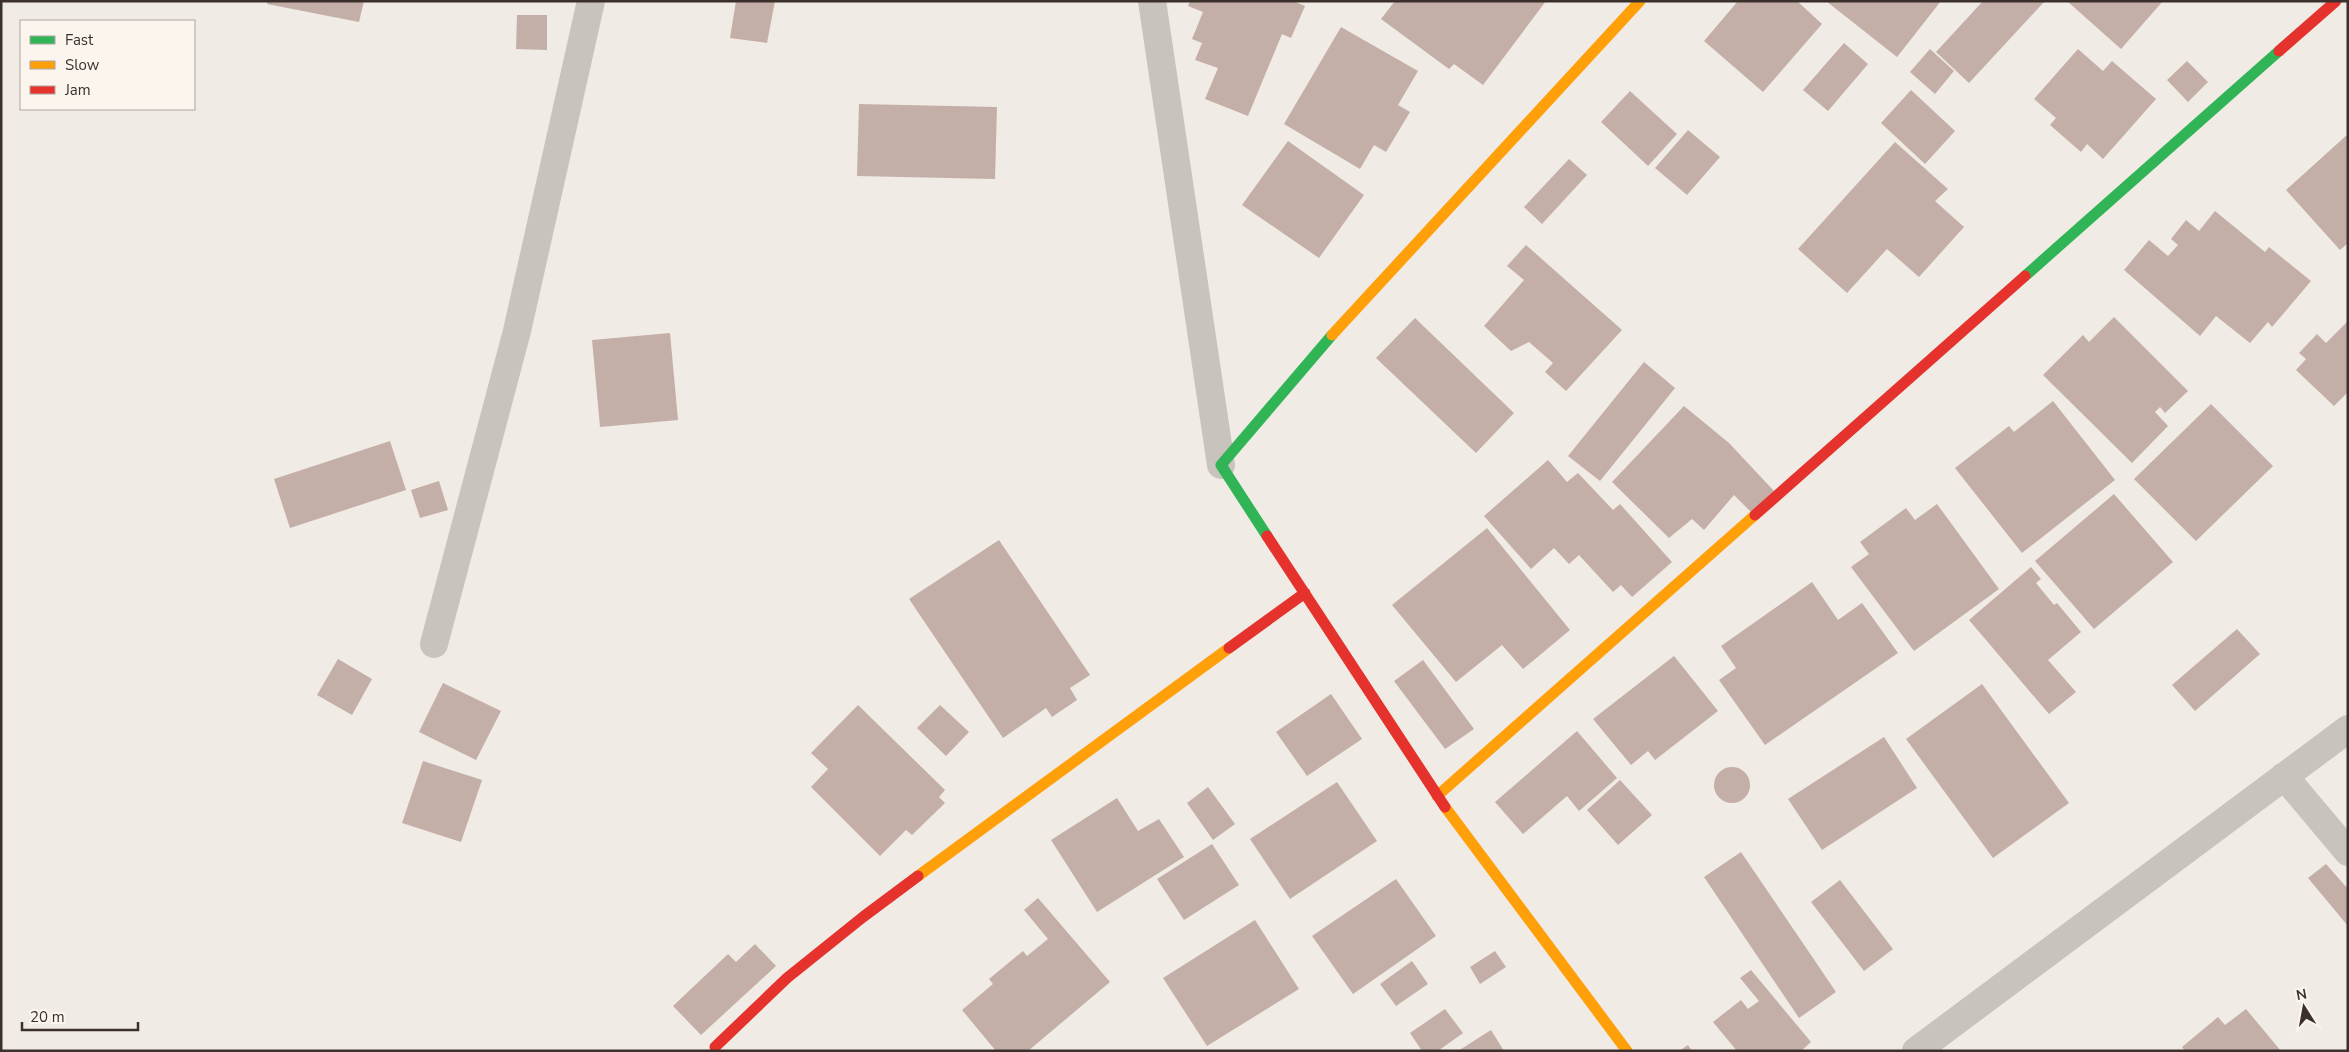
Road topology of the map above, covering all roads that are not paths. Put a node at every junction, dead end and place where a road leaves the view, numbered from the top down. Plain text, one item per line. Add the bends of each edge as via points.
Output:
1 (592, 1) edge
2 (1152, 1) edge
3 (1640, 1) edge
4 (2336, 1) edge
5 (1221, 465) junction
6 (1305, 593) junction
7 (434, 644) dead end
8 (2348, 729) edge
9 (2284, 776) junction
10 (1437, 796) junction
11 (2348, 852) edge
12 (715, 1047) dead end
13 (1627, 1051) edge
14 (1916, 1051) edge

1 - 7 street via 517,331
2 - 5 street
3 - 5 street via 1333,333
4 - 10 street
5 - 6 street
6 - 10 street
6 - 12 street via 863,917 787,978
8 - 9 street
9 - 11 street
9 - 14 street
10 - 13 street

